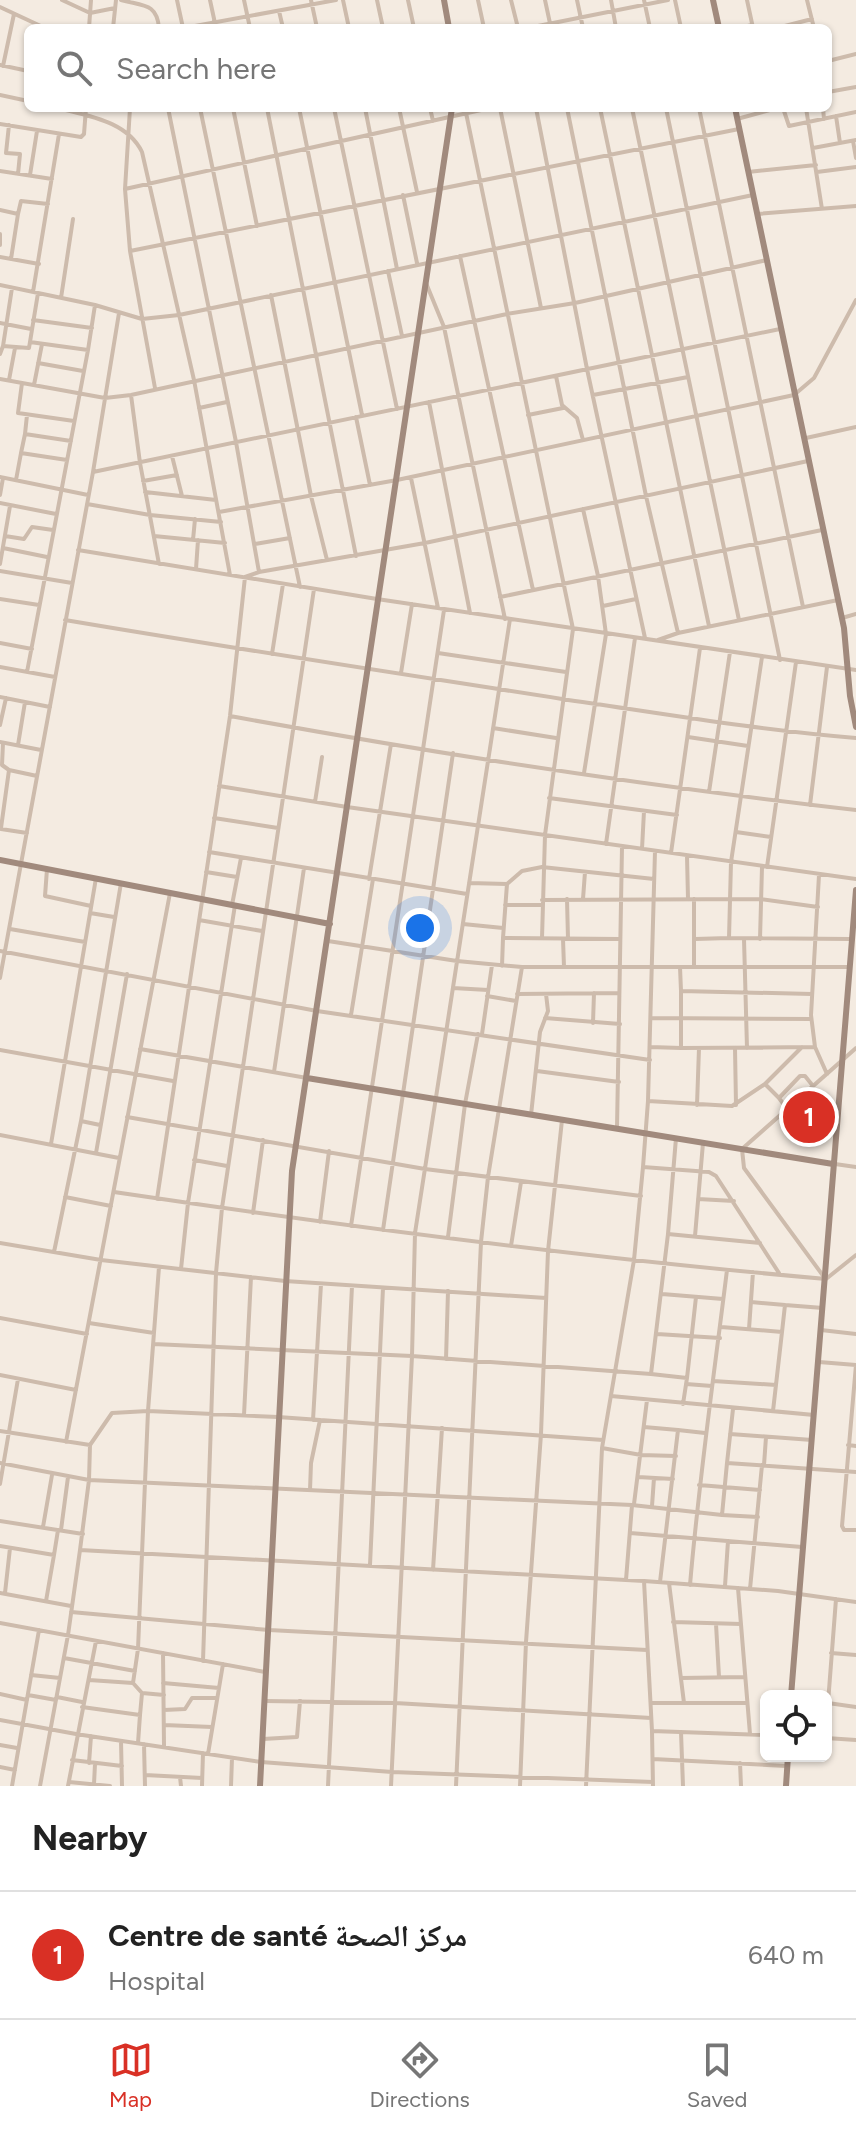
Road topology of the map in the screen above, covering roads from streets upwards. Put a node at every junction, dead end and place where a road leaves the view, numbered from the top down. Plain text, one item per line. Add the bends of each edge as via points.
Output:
1 (62, 0) edge
2 (91, 0) edge
3 (119, 0) edge
4 (177, 0) edge
5 (210, 0) edge
6 (244, 0) edge
7 (336, 0) edge
8 (343, 0) edge
9 (377, 0) edge
10 (408, 0) edge
11 (444, 0) edge
12 (478, 0) edge
13 (511, 0) edge
14 (545, 0) edge
15 (577, 0) edge
16 (611, 0) edge
17 (668, 0) edge
18 (675, 0) edge
19 (713, 0) edge
20 (747, 0) edge
21 (807, 0) edge
22 (312, 2) edge
23 (644, 2) edge
24 (142, 3) edge
25 (0, 7) edge
26 (115, 8) junction
27 (279, 11) junction
28 (613, 11) junction
29 (90, 13) junction
30 (14, 14) junction
31 (247, 16) junction
32 (581, 18) junction
33 (812, 19) junction
34 (36, 24) edge
35 (89, 24) edge
36 (113, 24) edge
37 (158, 24) edge
38 (182, 24) edge
39 (215, 24) edge
40 (219, 24) edge
41 (249, 24) edge
42 (282, 24) edge
43 (316, 24) edge
44 (348, 24) edge
45 (382, 24) edge
46 (413, 24) edge
47 (448, 24) edge
48 (483, 24) edge
49 (517, 24) edge
50 (550, 24) edge
51 (558, 24) edge
52 (582, 24) edge
53 (615, 24) edge
54 (649, 24) edge
55 (680, 24) edge
56 (718, 24) edge
57 (751, 24) edge
58 (801, 24) edge
59 (813, 24) edge
60 (856, 54) edge
61 (832, 60) edge
62 (2, 66) edge
63 (24, 70) edge
64 (856, 87) edge
65 (832, 91) edge
66 (0, 95) edge
67 (24, 100) edge
68 (74, 112) edge
69 (130, 112) edge
70 (169, 112) edge
71 (201, 112) edge
72 (234, 112) edge
73 (268, 112) edge
74 (300, 112) edge
75 (335, 112) edge
76 (366, 112) edge
77 (400, 112) edge
78 (431, 112) edge
79 (452, 112) edge
80 (462, 112) edge
81 (465, 112) edge
82 (501, 112) edge
83 (537, 112) edge
84 (568, 112) edge
85 (601, 112) edge
86 (633, 112) edge
87 (667, 112) edge
88 (700, 112) edge
89 (736, 112) edge
90 (762, 112) edge
91 (784, 112) edge
92 (807, 112) edge
93 (823, 112) edge
94 (856, 112) edge
95 (86, 115) junction
96 (451, 116) junction
97 (836, 116) junction
98 (737, 119) junction
99 (824, 119) junction
100 (433, 121) junction
101 (809, 122) junction
102 (0, 124) edge
103 (9, 125) junction
104 (403, 127) junction
105 (739, 129) junction
106 (37, 131) junction
107 (59, 134) junction
108 (128, 134) junction
109 (370, 135) junction
110 (705, 135) junction
111 (341, 141) junction
112 (673, 141) junction
113 (854, 141) edge
114 (840, 143) junction
115 (308, 148) junction
116 (641, 148) junction
117 (813, 148) junction
118 (609, 154) junction
119 (276, 155) junction
120 (856, 158) edge
121 (577, 161) junction
122 (244, 162) junction
123 (816, 165) junction
124 (547, 166) junction
125 (856, 167) edge
126 (213, 169) junction
127 (0, 171) edge
128 (748, 172) junction
129 (817, 172) junction
130 (514, 173) junction
131 (18, 174) junction
132 (30, 175) junction
133 (181, 176) junction
134 (52, 179) junction
135 (480, 180) junction
136 (148, 183) junction
137 (441, 187) junction
138 (125, 189) junction
139 (417, 192) junction
140 (403, 195) junction
141 (753, 195) junction
142 (383, 199) junction
143 (719, 202) junction
144 (48, 204) junction
145 (354, 206) junction
146 (856, 206) edge
147 (687, 209) junction
148 (822, 209) junction
149 (0, 210) edge
150 (322, 212) junction
151 (18, 214) junction
152 (757, 214) junction
153 (654, 215) junction
154 (73, 219) dead end
155 (289, 219) junction
156 (623, 222) junction
157 (257, 226) junction
158 (591, 229) junction
159 (226, 232) junction
160 (0, 234) edge
161 (561, 235) junction
162 (194, 239) junction
163 (528, 242) junction
164 (0, 245) edge
165 (162, 246) junction
166 (494, 249) junction
167 (130, 251) junction
168 (460, 256) junction
169 (0, 257) edge
170 (11, 259) junction
171 (767, 260) junction
172 (430, 262) junction
173 (39, 264) junction
174 (418, 265) junction
175 (732, 268) junction
176 (397, 269) junction
177 (388, 271) junction
178 (369, 275) junction
179 (701, 275) junction
180 (336, 282) junction
181 (668, 282) junction
182 (426, 283) junction
183 (0, 285) edge
184 (12, 288) junction
185 (303, 288) junction
186 (637, 289) junction
187 (36, 292) junction
188 (271, 295) junction
189 (606, 296) junction
190 (61, 298) junction
191 (856, 300) edge
192 (240, 302) junction
193 (575, 303) junction
194 (95, 305) junction
195 (541, 308) junction
196 (208, 309) junction
197 (0, 310) edge
198 (8, 311) junction
199 (119, 313) junction
200 (507, 314) junction
201 (179, 315) junction
202 (142, 319) junction
203 (33, 320) junction
204 (474, 321) junction
205 (3, 324) edge
206 (444, 327) junction
207 (92, 328) junction
208 (31, 329) junction
209 (780, 329) junction
210 (419, 333) junction
211 (402, 336) junction
212 (746, 336) junction
213 (383, 340) junction
214 (30, 342) junction
215 (715, 342) junction
216 (42, 344) junction
217 (3, 346) junction
218 (15, 348) junction
219 (349, 348) junction
220 (682, 349) junction
221 (88, 350) junction
222 (0, 354) edge
223 (316, 355) junction
224 (651, 356) junction
225 (285, 362) junction
226 (620, 362) junction
227 (38, 363) junction
228 (254, 368) junction
229 (587, 369) junction
230 (84, 371) junction
231 (222, 374) junction
232 (556, 376) junction
233 (688, 377) junction
234 (0, 379) edge
235 (9, 380) junction
236 (194, 380) junction
237 (22, 383) junction
238 (522, 383) junction
239 (657, 383) junction
240 (34, 385) junction
241 (155, 388) junction
242 (490, 389) junction
243 (625, 389) junction
244 (80, 393) junction
245 (131, 395) junction
246 (593, 395) junction
247 (794, 395) junction
248 (457, 396) junction
249 (105, 398) junction
250 (227, 402) junction
251 (429, 402) junction
252 (758, 403) junction
253 (408, 407) junction
254 (199, 408) junction
255 (563, 408) junction
256 (397, 409) junction
257 (728, 409) junction
258 (27, 415) junction
259 (528, 415) junction
260 (697, 416) junction
261 (360, 417) junction
262 (74, 421) junction
263 (665, 422) junction
264 (330, 423) junction
265 (856, 427) edge
266 (298, 429) junction
267 (632, 430) junction
268 (25, 434) junction
269 (268, 436) junction
270 (602, 436) junction
271 (803, 439) junction
272 (583, 440) junction
273 (71, 441) junction
274 (236, 442) junction
275 (206, 449) junction
276 (536, 450) junction
277 (21, 453) junction
278 (172, 456) junction
279 (505, 457) junction
280 (67, 460) junction
281 (808, 461) junction
282 (140, 463) junction
283 (471, 464) junction
284 (773, 468) junction
285 (442, 470) junction
286 (93, 472) junction
287 (177, 475) junction
288 (742, 475) junction
289 (2, 477) edge
290 (411, 477) junction
291 (16, 480) junction
292 (397, 480) junction
293 (143, 481) junction
294 (710, 482) junction
295 (370, 485) junction
296 (679, 488) junction
297 (61, 490) junction
298 (343, 490) junction
299 (145, 492) junction
300 (0, 495) edge
301 (88, 495) junction
302 (182, 496) junction
303 (311, 496) junction
304 (646, 496) junction
305 (216, 500) junction
306 (282, 501) junction
307 (616, 502) junction
308 (0, 503) edge
309 (87, 504) junction
310 (10, 506) junction
311 (248, 507) junction
312 (583, 509) junction
313 (219, 512) junction
314 (56, 514) junction
315 (150, 515) junction
316 (549, 516) junction
317 (195, 519) junction
318 (221, 522) junction
319 (519, 523) junction
320 (53, 530) junction
321 (486, 530) junction
322 (822, 530) junction
323 (5, 536) junction
324 (154, 536) junction
325 (454, 537) junction
326 (787, 537) junction
327 (290, 538) junction
328 (196, 540) junction
329 (225, 543) junction
330 (425, 543) junction
331 (756, 543) junction
332 (255, 544) junction
333 (3, 548) junction
334 (78, 550) junction
335 (724, 550) junction
336 (385, 551) junction
337 (356, 556) junction
338 (48, 557) junction
339 (693, 557) junction
340 (327, 560) junction
341 (0, 564) edge
342 (159, 564) junction
343 (661, 564) junction
344 (296, 565) junction
345 (196, 569) junction
346 (0, 571) edge
347 (630, 571) junction
348 (259, 572) junction
349 (230, 575) junction
350 (598, 576) junction
351 (245, 577) junction
352 (44, 579) junction
353 (72, 583) junction
354 (565, 583) junction
355 (283, 584) junction
356 (300, 587) junction
357 (314, 589) junction
358 (533, 590) junction
359 (500, 597) junction
360 (0, 599) edge
361 (377, 599) junction
362 (636, 599) junction
363 (838, 600) junction
364 (412, 604) junction
365 (39, 605) junction
366 (603, 606) junction
367 (803, 607) junction
368 (441, 609) junction
369 (470, 613) junction
370 (771, 613) junction
371 (856, 614) edge
372 (842, 618) junction
373 (507, 619) junction
374 (65, 620) junction
375 (739, 620) junction
376 (709, 626) junction
377 (573, 629) junction
378 (678, 633) junction
379 (606, 634) junction
380 (635, 638) junction
381 (645, 639) junction
382 (655, 640) junction
383 (0, 643) edge
384 (700, 648) junction
385 (32, 649) junction
386 (239, 649) junction
387 (730, 652) junction
388 (438, 653) junction
389 (272, 654) junction
390 (762, 657) junction
391 (305, 659) junction
392 (780, 660) junction
393 (503, 662) junction
394 (796, 662) junction
395 (0, 667) edge
396 (827, 667) junction
397 (369, 670) junction
398 (856, 670) edge
399 (848, 671) junction
400 (27, 672) junction
401 (566, 672) junction
402 (401, 674) junction
403 (55, 677) junction
404 (435, 679) junction
405 (499, 689) junction
406 (3, 697) edge
407 (562, 699) junction
408 (25, 702) junction
409 (596, 704) junction
410 (50, 707) junction
411 (626, 708) junction
412 (230, 716) junction
413 (690, 718) junction
414 (720, 722) junction
415 (0, 725) edge
416 (752, 727) junction
417 (856, 727) edge
418 (294, 728) junction
419 (493, 728) junction
420 (785, 730) junction
421 (817, 735) junction
422 (688, 737) junction
423 (556, 738) junction
424 (856, 738) edge
425 (357, 739) junction
426 (717, 741) junction
427 (2, 742) edge
428 (391, 744) junction
429 (18, 745) junction
430 (748, 746) junction
431 (424, 749) junction
432 (42, 750) junction
433 (453, 753) junction
434 (322, 757) dead end
435 (488, 758) junction
436 (552, 768) junction
437 (9, 770) junction
438 (584, 773) junction
439 (37, 776) junction
440 (616, 777) junction
441 (219, 786) junction
442 (681, 788) junction
443 (709, 792) junction
444 (283, 797) junction
445 (741, 797) junction
446 (549, 798) junction
447 (775, 800) junction
448 (315, 802) junction
449 (810, 805) junction
450 (347, 807) junction
451 (611, 807) junction
452 (856, 810) edge
453 (644, 811) junction
454 (381, 812) junction
455 (678, 815) junction
456 (414, 817) junction
457 (214, 818) junction
458 (445, 821) junction
459 (478, 826) junction
460 (1, 828) edge
461 (278, 828) junction
462 (736, 832) junction
463 (27, 833) junction
464 (545, 835) junction
465 (771, 837) junction
466 (606, 844) junction
467 (622, 847) junction
468 (642, 849) junction
469 (655, 851) junction
470 (209, 852) junction
471 (671, 853) junction
472 (687, 856) junction
473 (241, 858) junction
474 (0, 860) edge
475 (731, 862) junction
476 (21, 864) junction
477 (273, 864) junction
478 (542, 867) junction
479 (765, 867) junction
480 (304, 868) junction
481 (47, 869) junction
482 (206, 872) junction
483 (585, 872) junction
484 (338, 874) junction
485 (819, 874) junction
486 (237, 877) junction
487 (621, 877) junction
488 (96, 878) junction
489 (371, 879) junction
490 (654, 879) junction
491 (856, 879) edge
492 (121, 883) junction
493 (469, 883) junction
494 (507, 884) junction
495 (404, 885) junction
496 (433, 889) junction
497 (856, 890) edge
498 (170, 893) junction
499 (467, 894) junction
500 (621, 898) junction
501 (202, 899) junction
502 (567, 899) junction
503 (583, 899) junction
504 (691, 899) junction
505 (729, 899) junction
506 (760, 899) junction
507 (654, 900) junction
508 (542, 902) junction
509 (233, 905) junction
510 (505, 905) junction
511 (91, 906) junction
512 (818, 907) junction
513 (265, 911) junction
514 (90, 913) junction
515 (114, 917) junction
516 (298, 917) junction
517 (199, 920) junction
518 (330, 924) junction
519 (463, 924) junction
520 (232, 926) junction
521 (503, 928) junction
522 (10, 929) junction
523 (262, 931) junction
524 (503, 938) junction
525 (542, 938) junction
526 (729, 938) junction
527 (565, 939) junction
528 (620, 939) junction
529 (694, 939) junction
530 (744, 939) junction
531 (760, 939) junction
532 (815, 939) junction
533 (850, 939) junction
534 (328, 941) junction
535 (85, 942) junction
536 (360, 946) junction
537 (392, 951) junction
538 (2, 952) edge
539 (424, 956) junction
540 (457, 961) junction
541 (81, 965) junction
542 (492, 965) junction
543 (502, 966) junction
544 (522, 967) junction
545 (564, 967) junction
546 (620, 967) junction
547 (652, 967) junction
548 (680, 967) junction
549 (694, 967) junction
550 (745, 967) junction
551 (814, 967) junction
552 (849, 967) junction
553 (106, 970) junction
554 (127, 974) junction
555 (0, 978) edge
556 (153, 979) junction
557 (189, 986) junction
558 (453, 988) junction
559 (681, 991) junction
560 (745, 992) junction
561 (222, 993) junction
562 (488, 993) junction
563 (594, 993) junction
564 (620, 993) junction
565 (517, 994) junction
566 (546, 994) junction
567 (812, 994) junction
568 (252, 999) junction
569 (516, 1001) junction
570 (285, 1004) junction
571 (317, 1011) junction
572 (350, 1016) junction
573 (545, 1018) junction
574 (651, 1018) junction
575 (681, 1018) junction
576 (811, 1019) junction
577 (747, 1020) junction
578 (383, 1021) junction
579 (593, 1023) junction
580 (620, 1024) junction
581 (413, 1025) junction
582 (447, 1030) junction
583 (480, 1035) junction
584 (510, 1040) junction
585 (539, 1044) junction
586 (650, 1047) junction
587 (802, 1047) junction
588 (815, 1047) junction
589 (681, 1048) junction
590 (699, 1048) junction
591 (735, 1048) junction
592 (747, 1048) junction
593 (140, 1049) junction
594 (856, 1049) edge
595 (0, 1050) edge
596 (619, 1055) junction
597 (177, 1056) junction
598 (650, 1060) junction
599 (64, 1061) junction
600 (210, 1061) junction
601 (840, 1061) junction
602 (89, 1066) junction
603 (243, 1067) junction
604 (110, 1069) junction
605 (537, 1071) junction
606 (274, 1072) junction
607 (136, 1074) junction
608 (827, 1074) junction
609 (307, 1078) junction
610 (173, 1081) junction
611 (619, 1082) junction
612 (765, 1084) junction
613 (813, 1086) junction
614 (373, 1089) junction
615 (403, 1093) junction
616 (779, 1098) junction
617 (436, 1099) junction
618 (648, 1101) junction
619 (465, 1104) junction
620 (697, 1105) junction
621 (736, 1105) junction
622 (499, 1109) junction
623 (787, 1109) junction
624 (531, 1115) junction
625 (127, 1117) junction
626 (562, 1120) junction
627 (81, 1121) junction
628 (100, 1125) junction
629 (167, 1126) junction
630 (617, 1129) junction
631 (199, 1130) junction
632 (645, 1133) junction
633 (0, 1135) edge
634 (232, 1136) junction
635 (676, 1138) junction
636 (263, 1140) junction
637 (703, 1143) junction
638 (51, 1144) junction
639 (296, 1145) junction
640 (75, 1149) junction
641 (742, 1149) junction
642 (329, 1151) junction
643 (96, 1153) junction
644 (362, 1157) junction
645 (120, 1158) junction
646 (194, 1160) junction
647 (393, 1163) junction
648 (833, 1164) junction
649 (228, 1167) junction
650 (643, 1167) junction
651 (856, 1167) edge
652 (425, 1169) junction
653 (674, 1170) junction
654 (701, 1172) junction
655 (457, 1173) junction
656 (488, 1177) junction
657 (521, 1182) junction
658 (554, 1187) junction
659 (114, 1192) junction
660 (641, 1196) junction
661 (65, 1197) junction
662 (157, 1199) junction
663 (698, 1199) junction
664 (734, 1201) junction
665 (188, 1203) junction
666 (111, 1206) junction
667 (222, 1208) junction
668 (253, 1213) junction
669 (288, 1218) junction
670 (320, 1222) junction
671 (351, 1226) junction
672 (383, 1230) junction
673 (415, 1233) junction
674 (668, 1234) junction
675 (695, 1236) junction
676 (448, 1237) junction
677 (481, 1242) junction
678 (0, 1243) edge
679 (760, 1243) junction
680 (511, 1246) junction
681 (548, 1251) junction
682 (54, 1252) junction
683 (856, 1255) edge
684 (101, 1260) junction
685 (634, 1260) junction
686 (665, 1263) junction
687 (159, 1267) junction
688 (181, 1269) junction
689 (727, 1270) junction
690 (753, 1272) junction
691 (216, 1273) junction
692 (780, 1275) junction
693 (251, 1277) junction
694 (826, 1279) junction
695 (285, 1281) junction
696 (321, 1284) junction
697 (352, 1286) junction
698 (383, 1288) junction
699 (414, 1289) junction
700 (448, 1291) junction
701 (479, 1292) junction
702 (662, 1294) junction
703 (696, 1297) junction
704 (546, 1298) junction
705 (723, 1299) junction
706 (751, 1302) junction
707 (785, 1305) junction
708 (823, 1308) junction
709 (0, 1318) edge
710 (89, 1323) junction
711 (721, 1327) junction
712 (749, 1329) junction
713 (821, 1330) junction
714 (782, 1332) junction
715 (154, 1333) junction
716 (87, 1334) junction
717 (657, 1334) junction
718 (856, 1334) edge
719 (692, 1337) junction
720 (720, 1338) junction
721 (153, 1344) junction
722 (214, 1346) junction
723 (247, 1347) junction
724 (281, 1349) junction
725 (318, 1352) junction
726 (350, 1354) junction
727 (381, 1355) junction
728 (412, 1356) junction
729 (446, 1359) junction
730 (476, 1361) junction
731 (819, 1362) junction
732 (856, 1365) edge
733 (543, 1366) junction
734 (614, 1369) junction
735 (651, 1374) junction
736 (0, 1375) edge
737 (18, 1379) junction
738 (687, 1381) junction
739 (712, 1384) junction
740 (776, 1385) junction
741 (76, 1390) junction
742 (611, 1396) junction
743 (647, 1400) junction
744 (683, 1404) junction
745 (708, 1407) junction
746 (733, 1409) junction
747 (148, 1411) junction
748 (773, 1412) junction
749 (211, 1414) junction
750 (814, 1415) junction
751 (244, 1416) junction
752 (278, 1417) junction
753 (313, 1420) junction
754 (320, 1420) junction
755 (345, 1422) junction
756 (378, 1424) junction
757 (408, 1426) junction
758 (644, 1427) junction
759 (442, 1428) junction
760 (678, 1430) junction
761 (0, 1431) edge
762 (473, 1431) junction
763 (8, 1432) junction
764 (705, 1433) junction
765 (541, 1434) junction
766 (730, 1434) junction
767 (766, 1437) junction
768 (603, 1440) junction
769 (812, 1440) junction
770 (66, 1442) junction
771 (90, 1445) junction
772 (848, 1445) junction
773 (856, 1446) edge
774 (602, 1448) junction
775 (641, 1455) junction
776 (676, 1456) junction
777 (727, 1463) junction
778 (2, 1464) edge
779 (763, 1465) junction
780 (810, 1468) junction
781 (845, 1471) junction
782 (856, 1472) edge
783 (52, 1475) junction
784 (68, 1477) junction
785 (638, 1477) junction
786 (654, 1478) junction
787 (673, 1479) junction
788 (89, 1480) junction
789 (145, 1482) junction
790 (0, 1484) edge
791 (208, 1485) junction
792 (699, 1485) junction
793 (725, 1487) junction
794 (275, 1488) junction
795 (310, 1490) junction
796 (760, 1490) junction
797 (340, 1492) junction
798 (375, 1493) junction
799 (404, 1494) junction
800 (438, 1496) junction
801 (470, 1497) junction
802 (536, 1501) junction
803 (600, 1504) junction
804 (633, 1505) junction
805 (652, 1506) junction
806 (669, 1510) junction
807 (696, 1512) junction
808 (722, 1515) junction
809 (758, 1517) junction
810 (0, 1521) edge
811 (43, 1527) junction
812 (59, 1530) junction
813 (856, 1530) edge
814 (630, 1533) junction
815 (83, 1534) junction
816 (667, 1537) junction
817 (694, 1539) junction
818 (728, 1541) junction
819 (755, 1543) junction
820 (0, 1546) edge
821 (802, 1547) junction
822 (10, 1548) junction
823 (80, 1550) junction
824 (142, 1553) junction
825 (54, 1555) junction
826 (206, 1556) junction
827 (272, 1560) junction
828 (338, 1564) junction
829 (370, 1566) junction
830 (401, 1568) junction
831 (433, 1570) junction
832 (467, 1572) junction
833 (532, 1575) junction
834 (597, 1578) junction
835 (626, 1580) junction
836 (644, 1581) junction
837 (660, 1582) junction
838 (669, 1583) junction
839 (690, 1585) junction
840 (725, 1587) junction
841 (738, 1588) junction
842 (750, 1589) junction
843 (3, 1593) edge
844 (798, 1594) junction
845 (836, 1599) junction
846 (46, 1601) junction
847 (856, 1602) edge
848 (71, 1609) junction
849 (139, 1619) junction
850 (673, 1622) junction
851 (0, 1623) edge
852 (204, 1623) junction
853 (716, 1624) junction
854 (741, 1624) junction
855 (39, 1630) junction
856 (269, 1630) junction
857 (335, 1633) junction
858 (68, 1635) junction
859 (399, 1637) junction
860 (463, 1640) junction
861 (96, 1641) junction
862 (526, 1642) junction
863 (593, 1647) junction
864 (138, 1649) junction
865 (647, 1650) junction
866 (163, 1653) junction
867 (831, 1653) junction
868 (856, 1655) edge
869 (64, 1658) junction
870 (203, 1661) junction
871 (92, 1664) junction
872 (223, 1664) junction
873 (135, 1671) junction
874 (267, 1672) junction
875 (31, 1675) junction
876 (719, 1677) junction
877 (745, 1677) junction
878 (60, 1678) junction
879 (681, 1678) junction
880 (89, 1680) junction
881 (133, 1683) junction
882 (163, 1683) junction
883 (219, 1688) junction
884 (791, 1690) edge
885 (142, 1693) junction
886 (0, 1694) edge
887 (164, 1695) junction
888 (27, 1698) junction
889 (56, 1698) junction
890 (217, 1698) junction
891 (265, 1701) junction
892 (300, 1701) junction
893 (332, 1701) junction
894 (395, 1703) junction
895 (651, 1703) junction
896 (684, 1703) junction
897 (747, 1703) junction
898 (82, 1704) junction
899 (460, 1706) junction
900 (856, 1707) edge
901 (164, 1710) junction
902 (524, 1710) junction
903 (590, 1714) junction
904 (140, 1715) junction
905 (651, 1718) junction
906 (0, 1720) edge
907 (23, 1724) junction
908 (164, 1725) junction
909 (212, 1727) junction
910 (51, 1729) junction
911 (652, 1731) junction
912 (681, 1732) junction
913 (76, 1734) junction
914 (750, 1734) junction
915 (760, 1735) edge
916 (91, 1736) junction
917 (832, 1738) edge
918 (263, 1739) junction
919 (856, 1740) edge
920 (121, 1741) junction
921 (141, 1744) junction
922 (0, 1745) edge
923 (165, 1747) junction
924 (18, 1749) junction
925 (206, 1754) junction
926 (232, 1758) junction
927 (653, 1759) junction
928 (72, 1760) junction
929 (682, 1760) junction
930 (261, 1762) junction
931 (787, 1762) edge
932 (740, 1763) junction
933 (92, 1764) junction
934 (122, 1766) junction
935 (787, 1766) junction
936 (0, 1767) edge
937 (329, 1768) junction
938 (15, 1770) junction
939 (392, 1772) junction
940 (457, 1774) junction
941 (145, 1775) junction
942 (180, 1777) junction
943 (520, 1777) junction
944 (202, 1778) junction
945 (586, 1783) edge
946 (68, 1784) edge
947 (94, 1784) edge
948 (653, 1784) edge
949 (12, 1786) edge
950 (40, 1786) edge
951 (110, 1786) edge
952 (122, 1786) edge
953 (145, 1786) edge
954 (181, 1786) edge
955 (202, 1786) edge
956 (231, 1786) edge
957 (260, 1786) edge
958 (328, 1786) edge
959 (391, 1786) edge
960 (456, 1786) edge
961 (520, 1786) edge
962 (683, 1786) edge
963 (741, 1786) edge
964 (786, 1786) edge

1 - 29 street
2 - 29 street
3 - 24 street
3 - 26 street
4 - 38 street
5 - 39 street
6 - 31 street
7 - 22 street
8 - 44 street
9 - 45 street
10 - 46 street
11 - 47 street
12 - 48 street
13 - 49 street
14 - 50 street
15 - 32 street
16 - 28 street
17 - 23 street
18 - 55 street
19 - 56 street
20 - 57 street
21 - 33 street
22 - 27 street
22 - 43 street
23 - 28 street
23 - 54 street
24 - 37 street via 156,11
25 - 30 street
26 - 29 street
26 - 36 street
27 - 31 street
27 - 42 street
28 - 32 street
28 - 53 street
29 - 35 street
30 - 34 street
30 - 62 street
31 - 40 street
31 - 41 street
32 - 51 street
32 - 52 street
33 - 58 street
33 - 59 street
60 - 61 street
62 - 63 street
64 - 65 street
66 - 67 street
68 - 95 street
69 - 108 street
70 - 133 street
71 - 126 street
72 - 122 street
73 - 119 street
74 - 115 street
75 - 111 street
76 - 109 street
77 - 104 street
78 - 100 street
79 - 96 street
80 - 96 street
81 - 135 street
82 - 130 street
83 - 124 street
84 - 121 street
85 - 118 street
86 - 116 street
87 - 112 street
88 - 110 street
89 - 98 street
90 - 98 street
91 - 101 street via 789,126
92 - 101 street
93 - 99 street
94 - 97 street
95 - 107 street via 81,137
95 - 108 street
96 - 100 street
96 - 137 street
97 - 99 street
97 - 114 street
98 - 105 street
99 - 101 street
100 - 104 street
101 - 117 street
102 - 103 street
103 - 106 street
103 - 131 street via 6,153 20,154
104 - 109 street
104 - 139 street
105 - 110 street
105 - 128 street
106 - 107 street
106 - 132 street
107 - 134 street
108 - 136 street via 140,147
108 - 138 street
109 - 111 street
109 - 142 street
110 - 112 street
110 - 143 street
111 - 115 street
111 - 145 street
112 - 116 street
112 - 147 street
113 - 114 street
113 - 120 street
114 - 117 street
115 - 119 street
115 - 150 street
116 - 118 street
116 - 153 street
117 - 123 street
118 - 121 street
118 - 156 street
119 - 122 street
119 - 155 street
121 - 124 street
121 - 158 street
122 - 126 street
122 - 157 street
123 - 128 street
123 - 129 street
124 - 130 street
124 - 161 street
125 - 129 street
126 - 133 street
126 - 159 street
127 - 131 street
128 - 141 street
129 - 148 street
130 - 135 street
130 - 163 street
131 - 132 street
132 - 134 street
133 - 136 street
133 - 162 street
134 - 144 street
135 - 137 street
135 - 166 street
136 - 138 street
136 - 165 street
137 - 139 street
137 - 172 street
138 - 167 street
139 - 140 street
140 - 142 street
140 - 174 street
141 - 143 street
141 - 152 street
142 - 145 street
142 - 176 street
143 - 147 street
143 - 175 street
144 - 151 street via 21,201
144 - 173 street
145 - 150 street
145 - 178 street
146 - 148 street
147 - 153 street
147 - 179 street
148 - 152 street
149 - 151 street
150 - 155 street
150 - 180 street
151 - 170 street
152 - 171 street
153 - 156 street
153 - 181 street
154 - 190 street
155 - 157 street
155 - 185 street
156 - 158 street
156 - 186 street
157 - 159 street
158 - 161 street
158 - 189 street
159 - 162 street
159 - 192 street
160 - 164 street
161 - 163 street
161 - 193 street
162 - 165 street
162 - 196 street
163 - 166 street
163 - 195 street
165 - 167 street
165 - 201 street
166 - 168 street
166 - 200 street
167 - 202 street
168 - 172 street
168 - 204 street
169 - 170 street
170 - 173 street
171 - 175 street
171 - 209 street
172 - 174 street
172 - 182 street
173 - 187 street
174 - 176 street
175 - 179 street
175 - 212 street
176 - 177 street
177 - 178 street
177 - 211 street
178 - 180 street
178 - 213 street
179 - 181 street
179 - 215 street
180 - 185 street
180 - 219 street
181 - 186 street
181 - 220 street
182 - 206 street
182 - 210 street
183 - 184 street
184 - 187 street
184 - 198 street
185 - 188 street
185 - 223 street
186 - 189 street
186 - 224 street
187 - 190 street
187 - 203 street
188 - 192 street
188 - 225 street
189 - 193 street
189 - 226 street
190 - 194 street
191 - 247 street via 814,378
192 - 196 street
192 - 228 street
193 - 195 street
193 - 229 street
194 - 199 street
194 - 207 street
195 - 200 street
196 - 201 street
196 - 231 street
197 - 198 street
198 - 205 street
199 - 202 street
199 - 249 street
200 - 204 street
200 - 238 street
201 - 202 street
201 - 236 street
202 - 241 street
203 - 207 street
203 - 208 street
204 - 206 street
204 - 242 street
205 - 208 street
205 - 217 street
206 - 210 street
206 - 248 street
207 - 221 street
208 - 214 street
209 - 212 street
209 - 247 street
210 - 211 street
210 - 253 street
211 - 213 street
212 - 215 street
212 - 252 street
213 - 219 street
213 - 256 street
214 - 216 street
214 - 218 street via 27,349
215 - 220 street
215 - 257 street
216 - 221 street
216 - 227 street
217 - 218 street
217 - 222 street
218 - 235 street
219 - 223 street
219 - 261 street
220 - 224 street
220 - 233 street
221 - 230 street
223 - 225 street
223 - 264 street
224 - 226 street
224 - 239 street
225 - 228 street
225 - 266 street
226 - 229 street
226 - 243 street
227 - 230 street
227 - 240 street
228 - 231 street
228 - 269 street
229 - 232 street
229 - 246 street
230 - 244 street
231 - 236 street
231 - 250 street
232 - 238 street
232 - 255 street
233 - 239 street
233 - 260 street
234 - 235 street
235 - 237 street
236 - 241 street
236 - 254 street
237 - 240 street
237 - 258 street via 17,411
238 - 242 street
238 - 259 street
239 - 243 street
239 - 263 street
240 - 244 street
241 - 245 street
242 - 248 street
242 - 279 street
243 - 246 street
243 - 267 street
244 - 249 street
244 - 262 street
245 - 249 street
245 - 282 street
246 - 270 street
247 - 252 street
247 - 271 street
248 - 251 street
248 - 283 street
249 - 286 street
250 - 254 street
250 - 274 street
251 - 253 street
251 - 285 street
252 - 257 street
252 - 284 street
253 - 256 street
253 - 292 street
254 - 275 street
255 - 259 street
255 - 272 street via 577,418
256 - 261 street
257 - 260 street
257 - 288 street
258 - 262 street
258 - 268 street
259 - 276 street
260 - 263 street
260 - 294 street
261 - 264 street
261 - 295 street
262 - 273 street
263 - 267 street
263 - 296 street
264 - 266 street
264 - 298 street
265 - 271 street
266 - 269 street
266 - 303 street
267 - 270 street
267 - 304 street
268 - 273 street
268 - 277 street
269 - 274 street
269 - 306 street
270 - 272 street
270 - 307 street
271 - 281 street
272 - 276 street
273 - 280 street
274 - 275 street
274 - 311 street
275 - 278 street
275 - 305 street
276 - 279 street
276 - 316 street
277 - 280 street
277 - 291 street
278 - 282 street
278 - 287 street
279 - 283 street
279 - 319 street
280 - 297 street
281 - 284 street
281 - 322 street
282 - 286 street
282 - 293 street
283 - 285 street
283 - 321 street
284 - 288 street
284 - 326 street
285 - 290 street
285 - 325 street
286 - 301 street
287 - 293 street
287 - 302 street
288 - 294 street
288 - 331 street
289 - 291 street
289 - 300 street
290 - 292 street
290 - 330 street
291 - 297 street
292 - 295 street
292 - 336 street
293 - 299 street
294 - 296 street
294 - 335 street
295 - 298 street
296 - 304 street
296 - 339 street
297 - 301 street
297 - 314 street
298 - 303 street
298 - 337 street
299 - 302 street
299 - 315 street
301 - 309 street
302 - 305 street
303 - 306 street
303 - 340 street
304 - 307 street
304 - 343 street
305 - 313 street
306 - 311 street
306 - 327 street
307 - 312 street
307 - 347 street
308 - 310 street
309 - 315 street
309 - 334 street
310 - 314 street
310 - 323 street
311 - 313 street
311 - 332 street
312 - 316 street
312 - 350 street
313 - 318 street
314 - 320 street
315 - 317 street
315 - 324 street
316 - 319 street
316 - 354 street
317 - 318 street
317 - 328 street
318 - 329 street
319 - 321 street
319 - 358 street
320 - 323 street via 32,527 24,539
320 - 338 street
321 - 325 street
321 - 359 street
322 - 326 street
322 - 363 street
323 - 333 street
324 - 328 street
324 - 342 street
325 - 330 street
325 - 369 street
326 - 331 street
326 - 367 street
327 - 332 street
327 - 344 street
328 - 329 street
328 - 345 street
329 - 349 street
330 - 336 street
330 - 368 street
331 - 335 street
331 - 370 street
332 - 348 street
333 - 338 street
333 - 341 street
334 - 342 street
334 - 353 street
335 - 339 street
335 - 375 street
336 - 337 street
336 - 361 street
337 - 340 street
338 - 352 street
339 - 343 street
339 - 376 street
340 - 344 street
342 - 345 street
343 - 347 street
343 - 378 street
344 - 348 street
344 - 356 street
345 - 349 street
346 - 352 street
347 - 350 street
347 - 362 street
348 - 351 street
349 - 351 street
350 - 354 street
350 - 366 street
351 - 355 street
351 - 386 street
352 - 353 street
352 - 365 street
353 - 374 street
354 - 358 street
354 - 377 street
355 - 356 street
355 - 389 street
356 - 357 street
357 - 361 street
357 - 391 street
358 - 359 street
359 - 373 street
360 - 365 street
361 - 364 street
361 - 397 street
362 - 366 street
362 - 381 street
363 - 367 street
363 - 372 street
364 - 368 street
364 - 402 street
365 - 385 street
366 - 379 street
367 - 370 street
368 - 369 street
368 - 388 street
369 - 373 street
370 - 375 street
370 - 392 street
371 - 372 street
372 - 399 street
373 - 377 street
373 - 393 street
374 - 386 street
374 - 403 street
375 - 376 street
376 - 378 street
377 - 379 street
377 - 401 street
378 - 382 street
379 - 380 street
379 - 409 street
380 - 381 street
380 - 411 street
381 - 382 street
382 - 384 street
383 - 385 street
384 - 387 street
384 - 413 street
385 - 400 street
386 - 389 street
386 - 412 street
387 - 390 street
387 - 414 street
388 - 393 street
388 - 404 street
389 - 391 street
390 - 392 street
390 - 416 street
391 - 397 street
391 - 418 street
392 - 394 street
393 - 401 street
393 - 405 street
394 - 396 street
394 - 420 street
395 - 400 street
396 - 399 street
396 - 421 street
397 - 402 street
397 - 425 street
398 - 399 street
399 - 417 street
400 - 403 street
401 - 407 street
402 - 404 street
403 - 410 street
404 - 405 street
404 - 431 street
405 - 407 street
405 - 419 street
406 - 408 street
406 - 415 street
407 - 409 street
407 - 423 street
408 - 410 street
408 - 429 street
409 - 411 street
409 - 438 street
410 - 432 street
411 - 413 street
411 - 440 street
412 - 418 street
412 - 441 street
413 - 414 street
413 - 422 street
414 - 416 street
414 - 426 street
416 - 420 street
416 - 430 street
418 - 425 street
418 - 444 street
419 - 423 street
419 - 435 street
420 - 421 street
420 - 447 street
421 - 424 street
421 - 449 street
422 - 426 street
422 - 442 street
423 - 436 street
425 - 428 street
425 - 450 street
426 - 430 street
426 - 443 street
427 - 429 street
427 - 437 street via 2,765
428 - 431 street
428 - 454 street
429 - 432 street
430 - 445 street
431 - 433 street
431 - 456 street
432 - 439 street
433 - 435 street
433 - 458 street
434 - 448 street
435 - 436 street
435 - 459 street
436 - 438 street
436 - 446 street
437 - 439 street
437 - 460 street
438 - 440 street
439 - 463 street
440 - 442 street
440 - 451 street
441 - 444 street
441 - 457 street
442 - 443 street
442 - 455 street
443 - 445 street
444 - 448 street
444 - 461 street
445 - 447 street
445 - 462 street
446 - 451 street
446 - 464 street
447 - 449 street
447 - 465 street
448 - 450 street
449 - 452 street
450 - 454 street
450 - 484 street
451 - 453 street
451 - 466 street
453 - 455 street
453 - 468 street
454 - 456 street
454 - 489 street
455 - 471 street
456 - 458 street
456 - 495 street
457 - 461 street
457 - 470 street
458 - 459 street
458 - 496 street
459 - 464 street
459 - 493 street
460 - 463 street
461 - 477 street
462 - 465 street
462 - 475 street
463 - 476 street
464 - 466 street
464 - 478 street
465 - 479 street
466 - 467 street
467 - 468 street
467 - 487 street
468 - 469 street
469 - 471 street
469 - 490 street
470 - 473 street
470 - 482 street
471 - 472 street
472 - 475 street
472 - 504 street
473 - 477 street
473 - 486 street
474 - 476 street
475 - 479 street
475 - 505 street
476 - 481 street
476 - 522 street
477 - 480 street
477 - 513 street
478 - 483 street
478 - 494 street via 522,871
478 - 508 street
479 - 485 street
479 - 506 street
480 - 484 street
480 - 516 street
481 - 488 street
481 - 511 street via 46,898
482 - 486 street
482 - 501 street
483 - 487 street
483 - 503 street
484 - 489 street
484 - 518 street
485 - 491 street
485 - 512 street
486 - 509 street
487 - 490 street
487 - 500 street
488 - 492 street
488 - 511 street
489 - 495 street
489 - 536 street
490 - 507 street
492 - 498 street
492 - 515 street
493 - 494 street
493 - 499 street
494 - 510 street
495 - 496 street
495 - 537 street
496 - 499 street
496 - 539 street
497 - 533 street
498 - 501 street
498 - 556 street
499 - 519 street
500 - 503 street
500 - 507 street
500 - 528 street
501 - 509 street
501 - 517 street
502 - 503 street
502 - 508 street
502 - 527 street
504 - 505 street
504 - 507 street
504 - 529 street
505 - 506 street
505 - 526 street
506 - 512 street
506 - 531 street
507 - 547 street
508 - 510 street
508 - 525 street
509 - 513 street
509 - 520 street
510 - 521 street
511 - 514 street
512 - 532 street
513 - 516 street
513 - 523 street
514 - 515 street
514 - 535 street
515 - 553 street
516 - 518 street
516 - 570 street
517 - 520 street
517 - 557 street
518 - 534 street
519 - 521 street
519 - 540 street
520 - 523 street
520 - 561 street
521 - 524 street
522 - 535 street
522 - 538 street
523 - 568 street
524 - 525 street
524 - 543 street
525 - 527 street
526 - 529 street
526 - 530 street
527 - 528 street
527 - 545 street
528 - 546 street
529 - 549 street
530 - 531 street
530 - 550 street
531 - 532 street
532 - 533 street
532 - 551 street
533 - 552 street
534 - 536 street
534 - 571 street
535 - 541 street
536 - 537 street
536 - 572 street
537 - 539 street
537 - 578 street
538 - 541 street
538 - 555 street
539 - 540 street
539 - 581 street
540 - 542 street
540 - 558 street
541 - 553 street
541 - 599 street
542 - 543 street
542 - 562 street
543 - 544 street
544 - 545 street
544 - 565 street
545 - 546 street
546 - 547 street
546 - 564 street
547 - 548 street
547 - 574 street
548 - 549 street
548 - 559 street
549 - 550 street
550 - 551 street
550 - 560 street
551 - 552 street
551 - 567 street
552 - 601 street
553 - 554 street
553 - 602 street
554 - 556 street
554 - 604 street
556 - 557 street
556 - 593 street
557 - 561 street
557 - 597 street
558 - 562 street
558 - 582 street
559 - 560 street
559 - 575 street
560 - 567 street
560 - 577 street
561 - 568 street
561 - 600 street
562 - 569 street
562 - 583 street
563 - 564 street
563 - 566 street
563 - 579 street
564 - 580 street
565 - 566 street
565 - 569 street
566 - 573 street
567 - 576 street
568 - 570 street
568 - 603 street
569 - 584 street
570 - 571 street
570 - 606 street
571 - 572 street
571 - 609 street
572 - 578 street
573 - 579 street
573 - 585 street
574 - 575 street
574 - 586 street
575 - 577 street
575 - 589 street
576 - 577 street
576 - 588 street
577 - 592 street
578 - 581 street
578 - 614 street
579 - 580 street
580 - 596 street
581 - 582 street
581 - 615 street
582 - 583 street
582 - 617 street
583 - 584 street
583 - 619 street
584 - 585 street
584 - 622 street
585 - 596 street
585 - 605 street
586 - 589 street
586 - 598 street
587 - 588 street
587 - 592 street
587 - 612 street
588 - 608 street
589 - 590 street
590 - 591 street
590 - 620 street
591 - 592 street
591 - 621 street
593 - 597 street
593 - 607 street
594 - 601 street
595 - 599 street
596 - 598 street
596 - 611 street
597 - 600 street
597 - 610 street
598 - 618 street
599 - 602 street
599 - 638 street
600 - 603 street
600 - 631 street
601 - 608 street
601 - 648 street
602 - 604 street
602 - 627 street
603 - 606 street
603 - 634 street
604 - 607 street
604 - 628 street
605 - 611 street
605 - 624 street
606 - 609 street
607 - 610 street
607 - 625 street
608 - 613 street
609 - 614 street
609 - 639 street
610 - 629 street
611 - 630 street
612 - 616 street
612 - 621 street
613 - 616 street via 800,1076
613 - 623 street
614 - 615 street
614 - 644 street
615 - 617 street
615 - 647 street
616 - 623 street
617 - 619 street
617 - 652 street
618 - 620 street
618 - 632 street
619 - 622 street
619 - 655 street
620 - 621 street
622 - 624 street
622 - 656 street
623 - 641 street
624 - 626 street
625 - 629 street
625 - 645 street
626 - 630 street
626 - 658 street
627 - 628 street
627 - 640 street
628 - 643 street
629 - 631 street
629 - 662 street
630 - 632 street
631 - 634 street
631 - 646 street
632 - 635 street
632 - 650 street
633 - 638 street
634 - 636 street
634 - 649 street
635 - 637 street
635 - 653 street
636 - 639 street
636 - 668 street
637 - 641 street
637 - 654 street
638 - 640 street
639 - 642 street
639 - 669 street
640 - 643 street
640 - 661 street
641 - 648 street
641 - 694 street via 744,1168
642 - 644 street
642 - 670 street
643 - 645 street
644 - 647 street
644 - 671 street
645 - 659 street
646 - 649 street
646 - 665 street
647 - 652 street
647 - 672 street
648 - 651 street
648 - 694 street
649 - 667 street
650 - 653 street
650 - 660 street
652 - 655 street
652 - 673 street
653 - 654 street
653 - 674 street
654 - 663 street
654 - 664 street via 716,1176
655 - 656 street
655 - 676 street
656 - 657 street
656 - 677 street
657 - 658 street
657 - 680 street
658 - 660 street
658 - 681 street
659 - 662 street
659 - 666 street
660 - 685 street
661 - 666 street
661 - 682 street
662 - 665 street
663 - 664 street
663 - 675 street
664 - 679 street
665 - 667 street
665 - 688 street
666 - 684 street
667 - 668 street
667 - 691 street
668 - 669 street
669 - 670 street
669 - 695 street
670 - 671 street
671 - 672 street
672 - 673 street
673 - 676 street
673 - 699 street
674 - 675 street
674 - 686 street
675 - 679 street
676 - 677 street
677 - 680 street
677 - 701 street
678 - 682 street
679 - 692 street
680 - 681 street
681 - 685 street
681 - 704 street
682 - 684 street
683 - 694 street
684 - 687 street
684 - 710 street
685 - 686 street
685 - 734 street
686 - 689 street
686 - 702 street
687 - 688 street
687 - 715 street
688 - 691 street
689 - 690 street
689 - 705 street
690 - 692 street
690 - 706 street
691 - 693 street
691 - 722 street
692 - 694 street
693 - 695 street
693 - 723 street
694 - 708 street
695 - 696 street
695 - 724 street
696 - 697 street
696 - 725 street
697 - 698 street
697 - 726 street
698 - 699 street
698 - 727 street
699 - 700 street
699 - 728 street
700 - 701 street
700 - 729 street
701 - 704 street
701 - 730 street
702 - 703 street
702 - 717 street
703 - 705 street
703 - 719 street
704 - 733 street
705 - 711 street
706 - 707 street
706 - 712 street
707 - 708 street
707 - 714 street
708 - 713 street
709 - 716 street
710 - 715 street
710 - 716 street
711 - 712 street
711 - 720 street
712 - 714 street
713 - 718 street
713 - 731 street
714 - 740 street
715 - 721 street
716 - 741 street
717 - 719 street
717 - 735 street
719 - 720 street
719 - 738 street
720 - 739 street
721 - 722 street
721 - 747 street
722 - 723 street
722 - 749 street
723 - 724 street
723 - 751 street
724 - 725 street
724 - 752 street
725 - 726 street
725 - 753 street
726 - 727 street
726 - 755 street
727 - 728 street
727 - 756 street
728 - 729 street
728 - 757 street
729 - 730 street
730 - 733 street
730 - 762 street
731 - 732 street
731 - 750 street
732 - 772 street
733 - 734 street
733 - 765 street
734 - 735 street
734 - 742 street
735 - 738 street
736 - 737 street
737 - 741 street
737 - 763 street
738 - 739 street
738 - 744 street
739 - 740 street
739 - 745 street
740 - 748 street
741 - 770 street
742 - 743 street
742 - 768 street
743 - 744 street
743 - 758 street
744 - 745 street
745 - 746 street
745 - 764 street
746 - 748 street
746 - 766 street
747 - 749 street
747 - 771 street via 112,1413
747 - 789 street
748 - 750 street
749 - 751 street
749 - 791 street
750 - 769 street
751 - 752 street
752 - 753 street
752 - 794 street
753 - 754 street
754 - 755 street
754 - 795 street
755 - 756 street
755 - 797 street
756 - 757 street
756 - 798 street
757 - 759 street
757 - 799 street
758 - 760 street
758 - 775 street
759 - 762 street
759 - 800 street
760 - 764 street
760 - 776 street
761 - 763 street
762 - 765 street
762 - 801 street
763 - 770 street
763 - 778 street
764 - 792 street
765 - 768 street
765 - 802 street
766 - 767 street
766 - 777 street
767 - 769 street
767 - 779 street
768 - 774 street
769 - 780 street
770 - 771 street
771 - 788 street
772 - 773 street
772 - 781 street
774 - 775 street
774 - 803 street
775 - 776 street
775 - 785 street
776 - 787 street
777 - 779 street
777 - 793 street
778 - 783 street
778 - 790 street
779 - 780 street
779 - 796 street
780 - 781 street
780 - 821 street
781 - 782 street
781 - 813 street via 842,1526
783 - 784 street
783 - 811 street
784 - 788 street
784 - 812 street
785 - 786 street
785 - 804 street
786 - 787 street
786 - 805 street
787 - 806 street
788 - 789 street
788 - 815 street
789 - 791 street
789 - 824 street
791 - 794 street
791 - 826 street
792 - 793 street
792 - 807 street
793 - 796 street
793 - 808 street
794 - 795 street
794 - 827 street
795 - 797 street
796 - 809 street
797 - 798 street
797 - 828 street
798 - 799 street
798 - 829 street
799 - 800 street
799 - 830 street
800 - 801 street
800 - 831 street
801 - 802 street
801 - 832 street
802 - 803 street
802 - 833 street
803 - 804 street
803 - 834 street
804 - 805 street
804 - 814 street
805 - 806 street
806 - 807 street
806 - 816 street
807 - 808 street
807 - 817 street
808 - 809 street
809 - 819 street
810 - 811 street
811 - 812 street
812 - 815 street
812 - 825 street
814 - 816 street
814 - 835 street
815 - 823 street
816 - 817 street
816 - 837 street
817 - 818 street
817 - 839 street
818 - 819 street
818 - 840 street
819 - 821 street
819 - 842 street
820 - 822 street
821 - 844 street
822 - 825 street
822 - 843 street
823 - 824 street
823 - 848 street
824 - 826 street
824 - 849 street
825 - 846 street
826 - 827 street
826 - 852 street
827 - 828 street
827 - 856 street
828 - 829 street
828 - 857 street
829 - 830 street
830 - 831 street
830 - 859 street
831 - 832 street
832 - 833 street
832 - 860 street
833 - 834 street
833 - 862 street
834 - 835 street
834 - 863 street
835 - 836 street
836 - 837 street
836 - 865 street
837 - 838 street
838 - 839 street
838 - 850 street
839 - 840 street
840 - 841 street
841 - 842 street
841 - 854 street
842 - 844 street
843 - 846 street
844 - 845 street
844 - 884 street
845 - 847 street
845 - 867 street
846 - 848 street
848 - 849 street
848 - 858 street
849 - 852 street
849 - 864 street
850 - 853 street
850 - 879 street
851 - 855 street
852 - 856 street
852 - 870 street
853 - 854 street
853 - 876 street
854 - 877 street
855 - 858 street
855 - 875 street
856 - 857 street
856 - 874 street
857 - 859 street
857 - 893 street
858 - 861 street
858 - 869 street
859 - 860 street
859 - 894 street
860 - 862 street
860 - 899 street
861 - 864 street
861 - 871 street
862 - 863 street
862 - 902 street
863 - 865 street
863 - 903 street
864 - 866 street
864 - 873 street
865 - 895 street
866 - 870 street
866 - 882 street
867 - 868 street
867 - 900 street via 828,1703
869 - 871 street
869 - 878 street
870 - 872 street
871 - 873 street
871 - 880 street
872 - 874 street
872 - 883 street
873 - 881 street
874 - 891 street
875 - 878 street
875 - 888 street
876 - 877 street
876 - 879 street
877 - 897 street
878 - 889 street
879 - 896 street
880 - 881 street
880 - 898 street
881 - 885 street
882 - 883 street
882 - 887 street
883 - 890 street
885 - 887 street
885 - 904 street
886 - 888 street
887 - 901 street
888 - 889 street
888 - 907 street
889 - 898 street
889 - 910 street
890 - 901 street via 192,1698 185,1709
890 - 909 street
891 - 892 street
891 - 918 street
892 - 893 street
892 - 918 street via 297,1737
893 - 894 street
893 - 937 street
894 - 899 street
894 - 939 street
895 - 896 street
895 - 905 street
896 - 897 street
897 - 914 street
898 - 904 street
898 - 913 street
899 - 902 street
899 - 940 street
901 - 908 street
902 - 903 street
902 - 943 street
903 - 905 street
903 - 945 street
904 - 921 street
905 - 911 street
906 - 907 street
907 - 910 street
907 - 924 street
908 - 909 street
908 - 923 street
909 - 925 street
910 - 913 street
910 - 950 street
911 - 912 street
911 - 927 street
912 - 914 street
912 - 929 street
913 - 916 street
913 - 928 street
914 - 915 street
916 - 920 street
916 - 933 street
917 - 919 street
918 - 930 street
920 - 921 street
920 - 934 street
921 - 923 street
921 - 941 street
922 - 924 street
923 - 925 street
924 - 938 street
925 - 926 street
925 - 944 street
926 - 930 street
926 - 956 street
927 - 929 street
927 - 948 street
928 - 933 street
928 - 946 street
929 - 932 street
929 - 962 street
930 - 937 street
930 - 957 street
931 - 935 street
932 - 935 street
932 - 963 street
933 - 934 street
933 - 947 street
934 - 952 street
935 - 964 street
936 - 938 street
937 - 939 street
937 - 958 street
938 - 949 street
939 - 940 street
939 - 959 street
940 - 943 street
940 - 960 street
941 - 942 street
941 - 953 street
942 - 944 street
942 - 954 street
943 - 945 street
943 - 961 street
944 - 955 street
945 - 948 street
946 - 947 street
947 - 951 street

